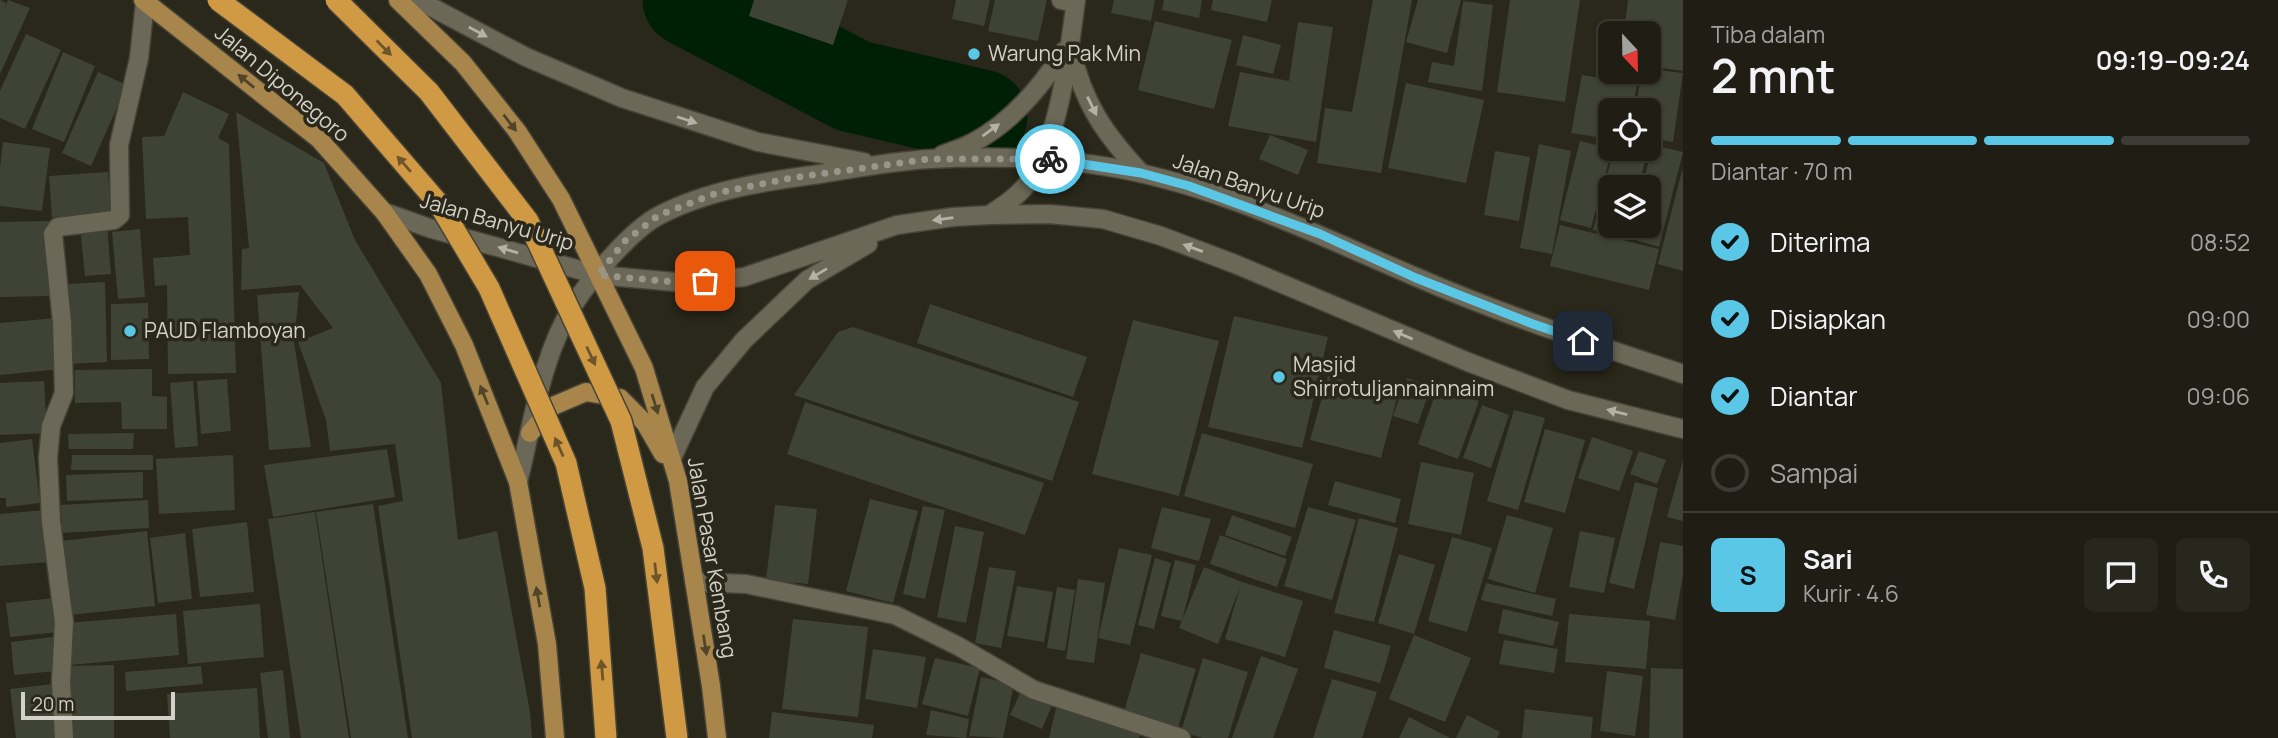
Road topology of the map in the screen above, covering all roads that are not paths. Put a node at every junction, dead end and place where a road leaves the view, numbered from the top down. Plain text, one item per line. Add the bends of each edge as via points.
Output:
1 (218, 0) edge
2 (336, 0) edge
3 (398, 0) edge
4 (418, 0) edge
5 (144, 1) edge
6 (1071, 1) edge
7 (1070, 42) junction
8 (929, 159) junction
9 (1043, 159) junction
10 (881, 165) junction
11 (1141, 173) junction
12 (384, 212) junction
13 (989, 215) junction
14 (898, 225) junction
15 (598, 275) junction
16 (1683, 374) edge
17 (1683, 429) edge
18 (530, 433) junction
19 (672, 458) junction
20 (678, 481) junction
21 (518, 482) junction
22 (694, 582) junction
23 (64, 738) edge
24 (555, 738) edge
25 (606, 738) edge
26 (677, 738) edge
27 (717, 738) edge
28 (1181, 738) edge

25 -> 1 highway, bridge via 595,588 566,463 489,288 439,204 345,95
2 -> 26 highway, bridge via 429,92 528,220 621,421 653,548
3 -> 15 main road via 463,63 517,131 561,199
4 -> 10 main road via 526,57 622,98 758,142
12 -> 5 main road, Jalan Diponegoro via 319,139
5 - 23 main road via 139,58 119,145 120,215 114,220 58,227 53,233 64,393 51,426 48,458 64,622
6 - 7 main road
8 -> 7 main road via 973,143 1016,111
7 - 9 main road
7 -> 11 main road via 1077,76 1108,138
8 - 9 main road, Jalan Banyu Urip
8 - 10 main road, Jalan Banyu Urip
9 - 11 main road, Jalan Banyu Urip
9 - 13 main road via 1029,183
10 - 15 main road, Jalan Banyu Urip via 705,197 659,215 625,241
11 - 16 main road, Jalan Banyu Urip via 1320,234 1520,319
15 -> 12 main road, Jalan Banyu Urip
21 -> 12 main road via 464,345 428,274
13 -> 14 main road, Jalan Banyu Urip
17 -> 13 main road, Jalan Banyu Urip via 1568,400 1161,236 1103,219
14 - 15 main road, Jalan Banyu Urip via 744,276 686,283
14 -> 19 main road via 807,280 744,340 705,387
15 - 18 main road, Jalan Banyu Urip via 575,302 557,335
15 -> 19 main road, Jalan Pasar Kembang via 644,368
18 - 20 main road via 553,406 568,398 586,393 620,398 645,423
18 - 21 main road
19 - 20 main road, Jalan Pasar Kembang
20 - 22 main road, Jalan Pasar Kembang
24 -> 21 main road via 547,643
22 -> 27 main road, Jalan Pasar Kembang
22 - 28 main road via 746,584 895,615 1034,690

